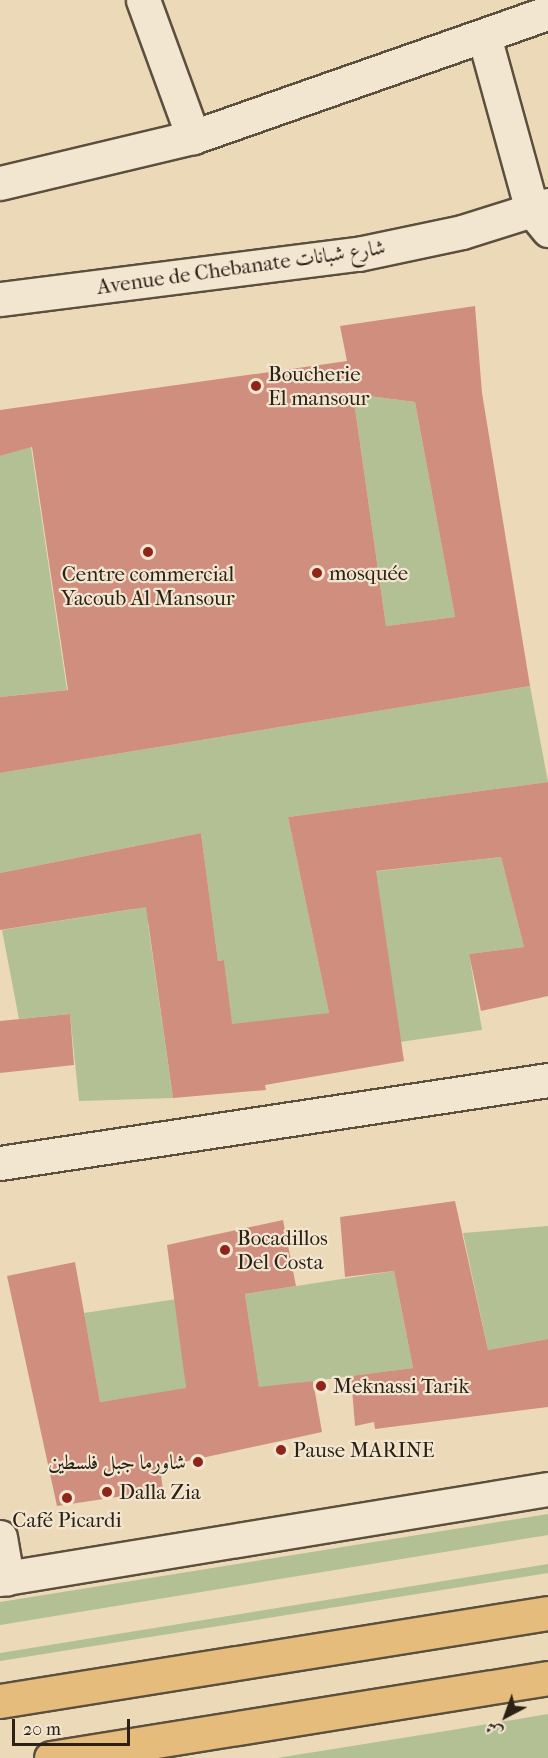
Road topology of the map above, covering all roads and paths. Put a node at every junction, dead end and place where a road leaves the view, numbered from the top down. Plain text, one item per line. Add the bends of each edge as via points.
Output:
1 (143, 0) edge
2 (548, 13) edge
3 (484, 36) junction
4 (193, 137) junction
5 (0, 183) edge
6 (543, 215) edge
7 (0, 299) edge
8 (548, 1080) edge
9 (0, 1162) edge
10 (548, 1489) edge
11 (0, 1537) edge
12 (4, 1579) edge
13 (548, 1613) edge
14 (548, 1678) edge
15 (0, 1701) edge
16 (51, 1758) edge

1 - 4 street
2 - 3 street
3 - 4 street
3 - 6 street
4 - 5 street
6 - 7 street, Avenue de Chebanate شارع شبانات via 358,254
8 - 9 street
10 - 12 street
11 - 12 street
13 - 15 main road
14 - 16 main road

